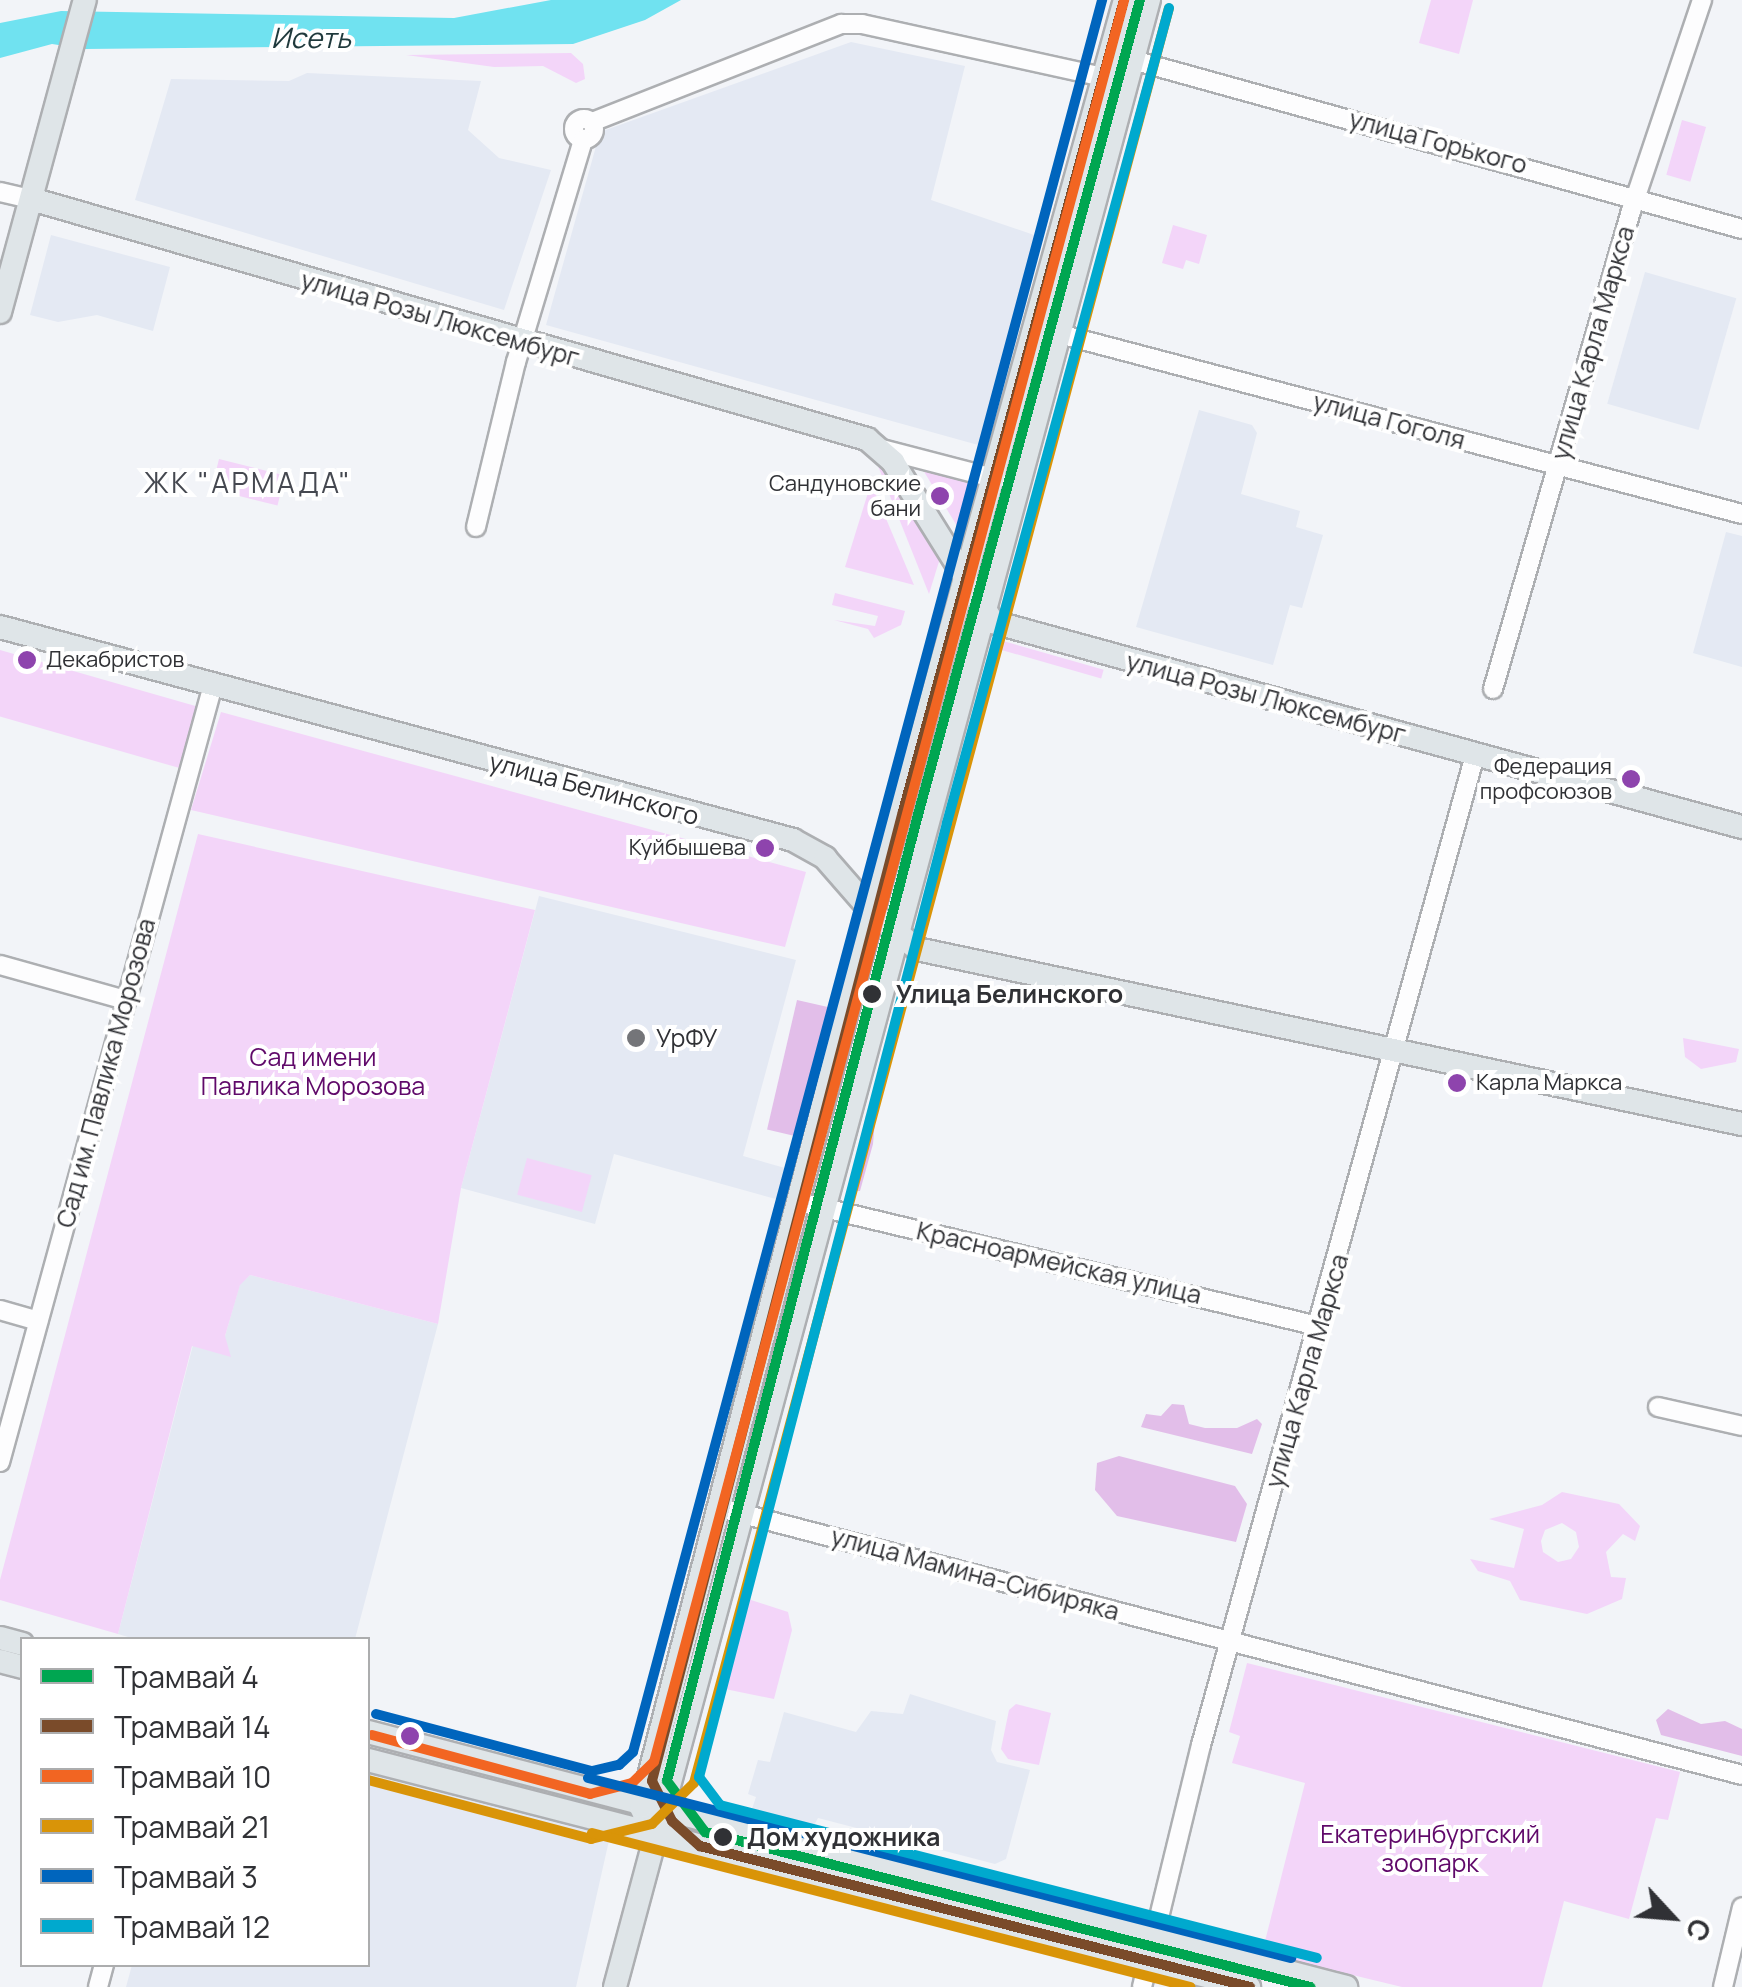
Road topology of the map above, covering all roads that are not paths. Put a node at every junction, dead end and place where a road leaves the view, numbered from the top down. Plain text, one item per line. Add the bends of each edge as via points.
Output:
1 (85, 0) edge
2 (1125, 0) edge
3 (1149, 0) edge
4 (1702, 0) edge
5 (1133, 60) junction
6 (1104, 77) junction
7 (0, 192) edge
8 (1637, 196) junction
9 (31, 200) junction
10 (1742, 230) edge
11 (0, 312) edge
12 (1047, 331) junction
13 (521, 342) junction
14 (878, 448) junction
15 (1557, 466) junction
16 (997, 479) junction
17 (1742, 514) edge
18 (476, 527) dead end
19 (968, 584) junction
20 (985, 617) junction
21 (0, 626) edge
22 (954, 635) junction
23 (212, 685) junction
24 (1493, 688) dead end
25 (1475, 755) junction
26 (1742, 827) edge
27 (873, 913) junction
28 (896, 935) junction
29 (0, 965) edge
30 (125, 1000) junction
31 (1396, 1053) junction
32 (1742, 1124) edge
33 (800, 1202) junction
34 (824, 1208) junction
35 (0, 1310) edge
36 (38, 1322) junction
37 (1318, 1326) junction
38 (1658, 1407) dead end
39 (1742, 1426) edge
40 (0, 1462) edge
41 (720, 1508) junction
42 (743, 1514) junction
43 (1230, 1641) junction
44 (370, 1733) edge
45 (370, 1761) edge
46 (1742, 1775) edge
47 (641, 1807) junction
48 (665, 1814) junction
49 (652, 1835) junction
50 (1742, 1907) edge
51 (1151, 1949) junction
52 (614, 1987) edge
53 (1142, 1987) edge
54 (1249, 1987) edge
55 (1346, 1987) edge
56 (1724, 1987) edge

1 - 9 main road
2 - 6 main road
3 - 5 main road
4 - 8 street, улица Карла Маркса
5 - 6 street
5 - 8 street, улица Горького
5 - 12 main road
6 - 12 main road
6 - 13 street via 841,24 601,120 584,140
7 - 9 street, улица Розы Люксембург
8 - 10 street, улица Горького
8 - 15 street, улица Карла Маркса
9 - 11 main road
9 - 13 main road, улица Розы Люксембург
12 - 15 street, улица Гоголя
12 - 16 main road
12 - 20 main road
13 - 14 main road, улица Розы Люксембург
13 - 18 street
14 - 16 street, улица Розы Люксембург
14 - 19 main road
15 - 17 street, улица Гоголя
15 - 24 street, улица Карла Маркса
16 - 19 main road
19 - 20 main road
19 - 22 main road
20 - 22 main road
20 - 25 main road, улица Розы Люксембург
20 - 28 main road
21 - 23 main road, улица Белинского
22 - 27 main road
23 - 27 main road, улица Белинского via 793,840 825,858
23 - 30 street, Сад им. Павлика Морозова
25 - 26 main road, улица Розы Люксембург
25 - 31 street, улица Карла Маркса
27 - 28 main road, улица Белинского
27 - 33 main road
28 - 31 main road, улица Белинского via 917,948
28 - 34 main road
29 - 30 street
30 - 36 street, Сад им. Павлика Морозова
31 - 32 main road, улица Белинского
31 - 37 street, улица Карла Маркса
33 - 34 street, Красноармейская улица
33 - 41 main road
34 - 37 street, Красноармейская улица
34 - 42 main road
35 - 36 street
36 - 40 street, Сад им. Павлика Морозова
37 - 43 street, улица Карла Маркса
38 - 39 street
41 - 42 street, улица Мамина-Сибиряка
41 - 47 main road
42 - 43 street, улица Мамина-Сибиряка
42 - 48 main road
43 - 46 street, улица Мамина-Сибиряка
43 - 51 street, улица Карла Маркса
44 - 47 main road
45 - 49 main road
47 - 48 main road
47 - 49 main road
48 - 49 main road
48 - 51 main road
49 - 51 main road
49 - 52 main road
50 - 56 street
51 - 53 street, улица Карла Маркса
51 - 54 main road
51 - 55 main road

